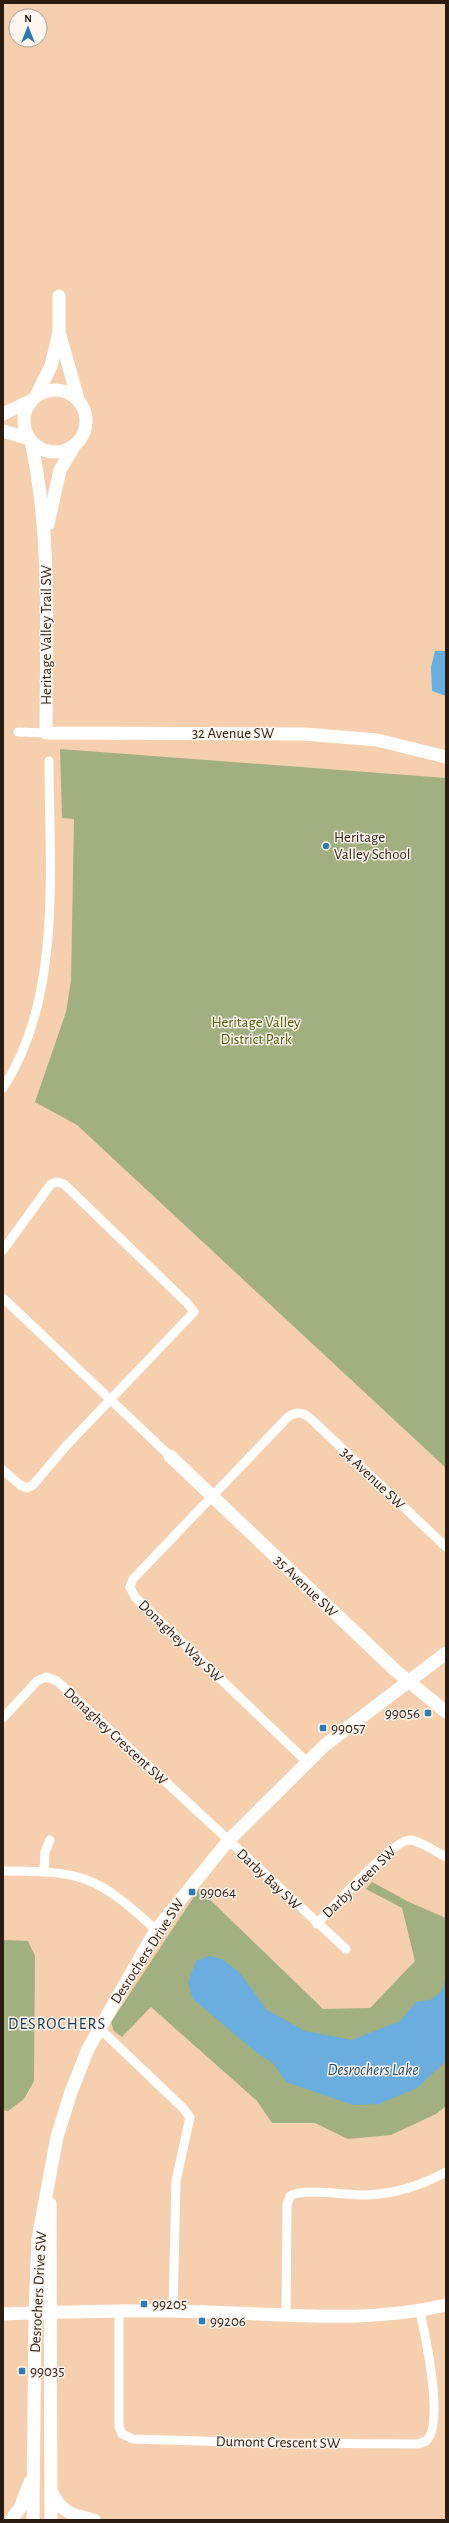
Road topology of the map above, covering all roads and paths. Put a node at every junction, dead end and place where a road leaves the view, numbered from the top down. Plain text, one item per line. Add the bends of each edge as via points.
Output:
1 (59, 296) dead end
2 (59, 332) junction
3 (34, 398) junction
4 (78, 399) junction
5 (3, 414) edge
6 (3, 431) edge
7 (30, 440) junction
8 (75, 445) junction
9 (46, 537) junction
10 (18, 732) dead end
11 (46, 733) junction
12 (446, 757) edge
13 (49, 761) dead end
14 (3, 1088) edge
15 (3, 1250) edge
16 (3, 1298) edge
17 (112, 1400) junction
18 (170, 1456) joint
19 (3, 1470) edge
20 (212, 1496) junction
21 (446, 1547) edge
22 (446, 1653) edge
23 (407, 1682) junction
24 (446, 1712) edge
25 (3, 1718) edge
26 (306, 1761) junction
27 (50, 1840) dead end
28 (228, 1840) junction
29 (446, 1857) edge
30 (3, 1871) edge
31 (44, 1871) junction
32 (317, 1924) junction
33 (156, 1930) junction
34 (346, 1949) dead end
35 (99, 2028) junction
36 (446, 2172) edge
37 (49, 2185) junction
38 (446, 2305) edge
39 (119, 2311) junction
40 (173, 2311) junction
41 (420, 2312) junction
42 (35, 2313) junction
43 (52, 2313) junction
44 (3, 2314) edge
45 (286, 2315) junction
46 (34, 2466) junction
47 (51, 2490) junction
48 (11, 2520) edge
49 (33, 2520) edge
50 (51, 2520) edge
51 (94, 2520) edge

1 - 2 street
2 - 3 street via 52,362
2 - 4 street
3 - 4 street via 43,392 58,390
3 - 5 street
3 - 7 street via 27,407 24,423
4 - 8 street via 87,422 85,431
6 - 7 street
7 - 8 street via 39,448 53,452 67,450
7 - 9 street, Heritage Valley Trail SW via 42,491
8 - 9 street, Heritage Valley Trail SW via 60,470
9 - 11 street, Heritage Valley Trail SW
10 - 11 street, 32 Avenue SW
11 - 12 street, 32 Avenue SW via 304,734 377,740
13 - 14 street via 49,902 40,999 27,1038
15 - 17 street via 51,1184 64,1184 194,1312
16 - 17 street
17 - 18 street
17 - 19 street via 33,1485 27,1488 20,1486
18 - 20 street, 35 Avenue SW
20 - 21 street, 34 Avenue SW via 287,1418 302,1413
20 - 23 street, 35 Avenue SW
20 - 26 street, Donaghey Way SW via 133,1579 130,1587 132,1593
22 - 23 street, Desrochers Drive SW
23 - 24 street, 35 Avenue SW
23 - 26 street, Desrochers Drive SW
25 - 28 street, Donaghey Crescent SW via 37,1681 46,1677 52,1678
26 - 28 street, Desrochers Drive SW
27 - 31 street via 45,1852
28 - 32 street, Darby Bay SW
28 - 33 street, Desrochers Drive SW
29 - 32 street, Darby Green SW via 412,1840 402,1842
30 - 31 street
31 - 33 street via 79,1876 100,1885 122,1899
32 - 34 street, Darby Bay SW
33 - 35 street, Desrochers Drive SW
35 - 37 street, Desrochers Drive SW via 83,2061 63,2114
35 - 40 street via 189,2115 190,2124 175,2187
36 - 45 street via 417,2185 387,2193 351,2196 297,2193 290,2196 287,2205
37 - 42 street, Desrochers Drive SW via 36,2257
37 - 43 street, Desrochers Drive SW
38 - 41 street
39 - 40 street
39 - 41 street, Dumont Crescent SW via 119,2427 122,2434 133,2439 418,2444 429,2438 432,2429 432,2369
39 - 43 street
40 - 45 street
41 - 45 street via 358,2318
42 - 43 street
42 - 44 street
42 - 46 street, Desrochers Drive SW
43 - 47 street, Desrochers Drive SW
46 - 48 street via 20,2508
46 - 49 street, Desrochers Drive SW
47 - 50 street, Desrochers Drive SW
47 - 51 street via 57,2503 64,2510

